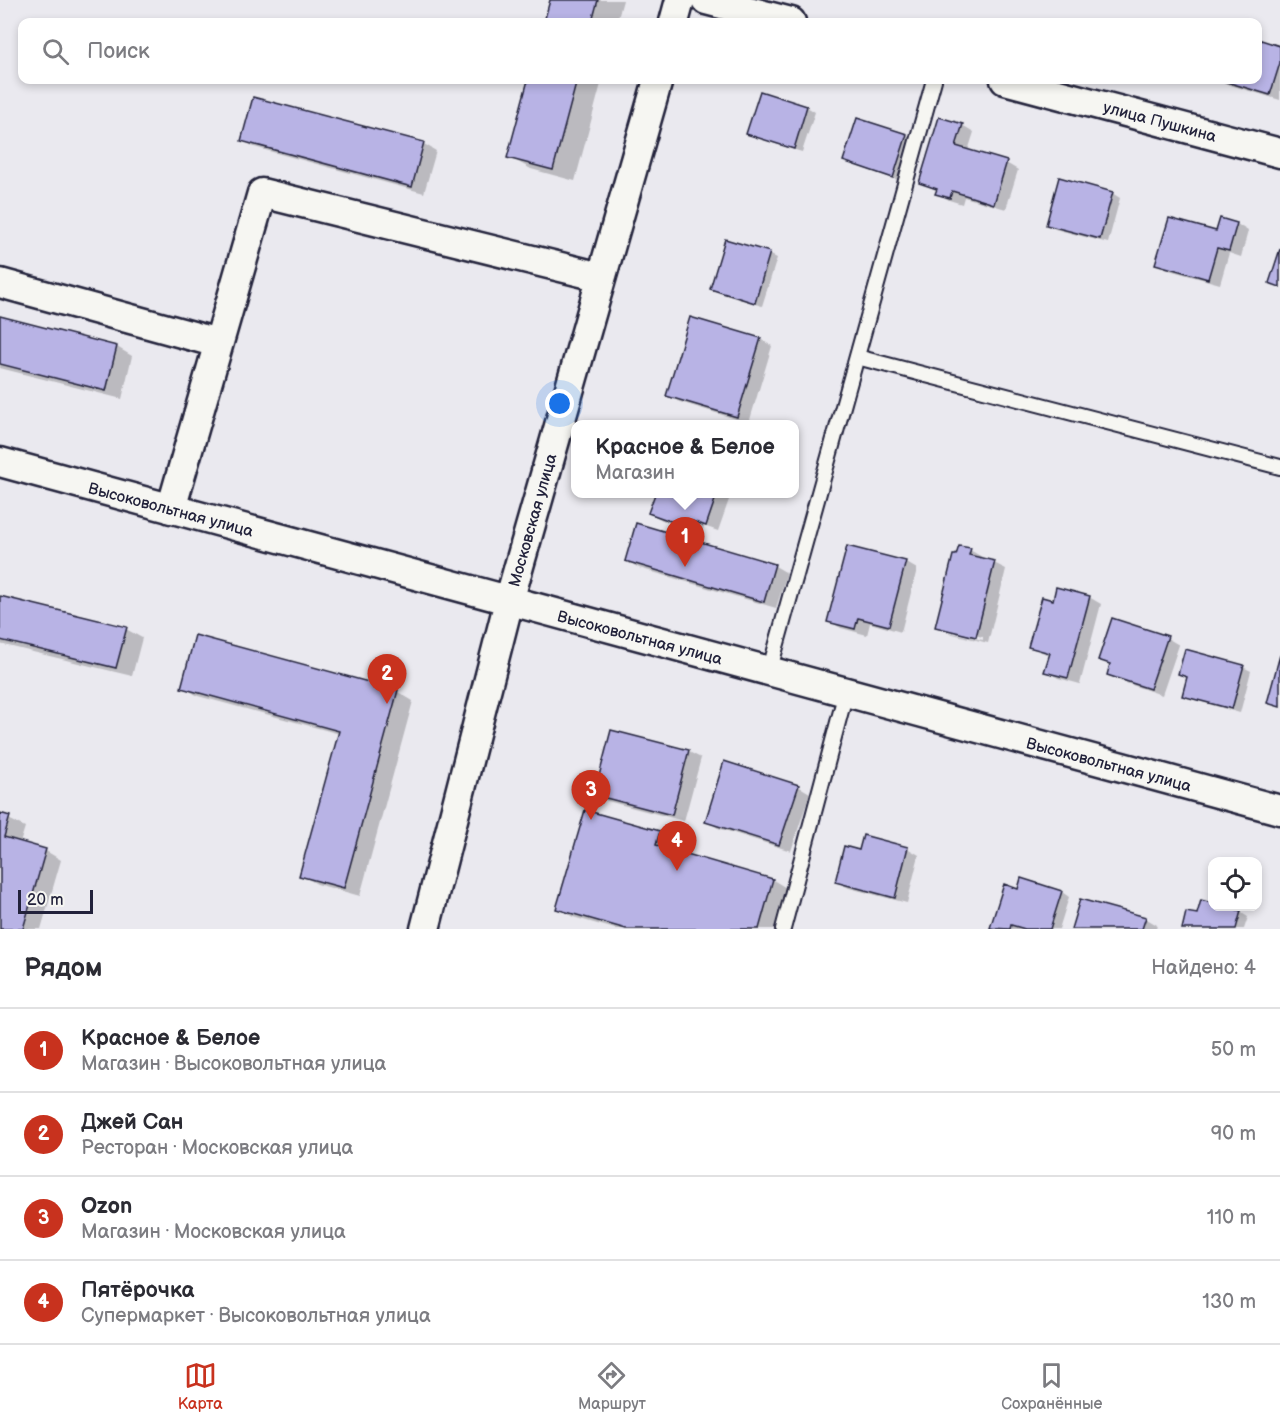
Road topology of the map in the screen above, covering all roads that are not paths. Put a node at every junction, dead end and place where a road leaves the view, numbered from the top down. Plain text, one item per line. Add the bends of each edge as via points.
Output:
1 (680, 0) edge
2 (706, 0) edge
3 (675, 18) edge
4 (776, 18) edge
5 (657, 84) edge
6 (933, 84) edge
7 (1020, 84) edge
8 (1280, 153) edge
9 (602, 277) junction
10 (0, 283) edge
11 (218, 343) junction
12 (857, 357) junction
13 (0, 462) edge
14 (1280, 467) edge
15 (171, 509) junction
16 (509, 601) junction
17 (769, 672) junction
18 (846, 692) junction
19 (1280, 810) edge
20 (425, 929) edge
21 (783, 929) edge

1 - 3 street
2 - 4 street
5 - 9 street, Московская улица
6 - 12 lane
7 - 8 street, улица Пушкина
9 - 11 street via 262,193
9 - 16 street, Московская улица
10 - 11 street
11 - 15 street
12 - 14 lane
12 - 17 lane
13 - 15 street, Высоковольтная улица
15 - 16 street, Высоковольтная улица
16 - 17 street, Высоковольтная улица
16 - 20 street, Московская улица
17 - 18 street, Высоковольтная улица
18 - 19 street, Высоковольтная улица
18 - 21 lane

